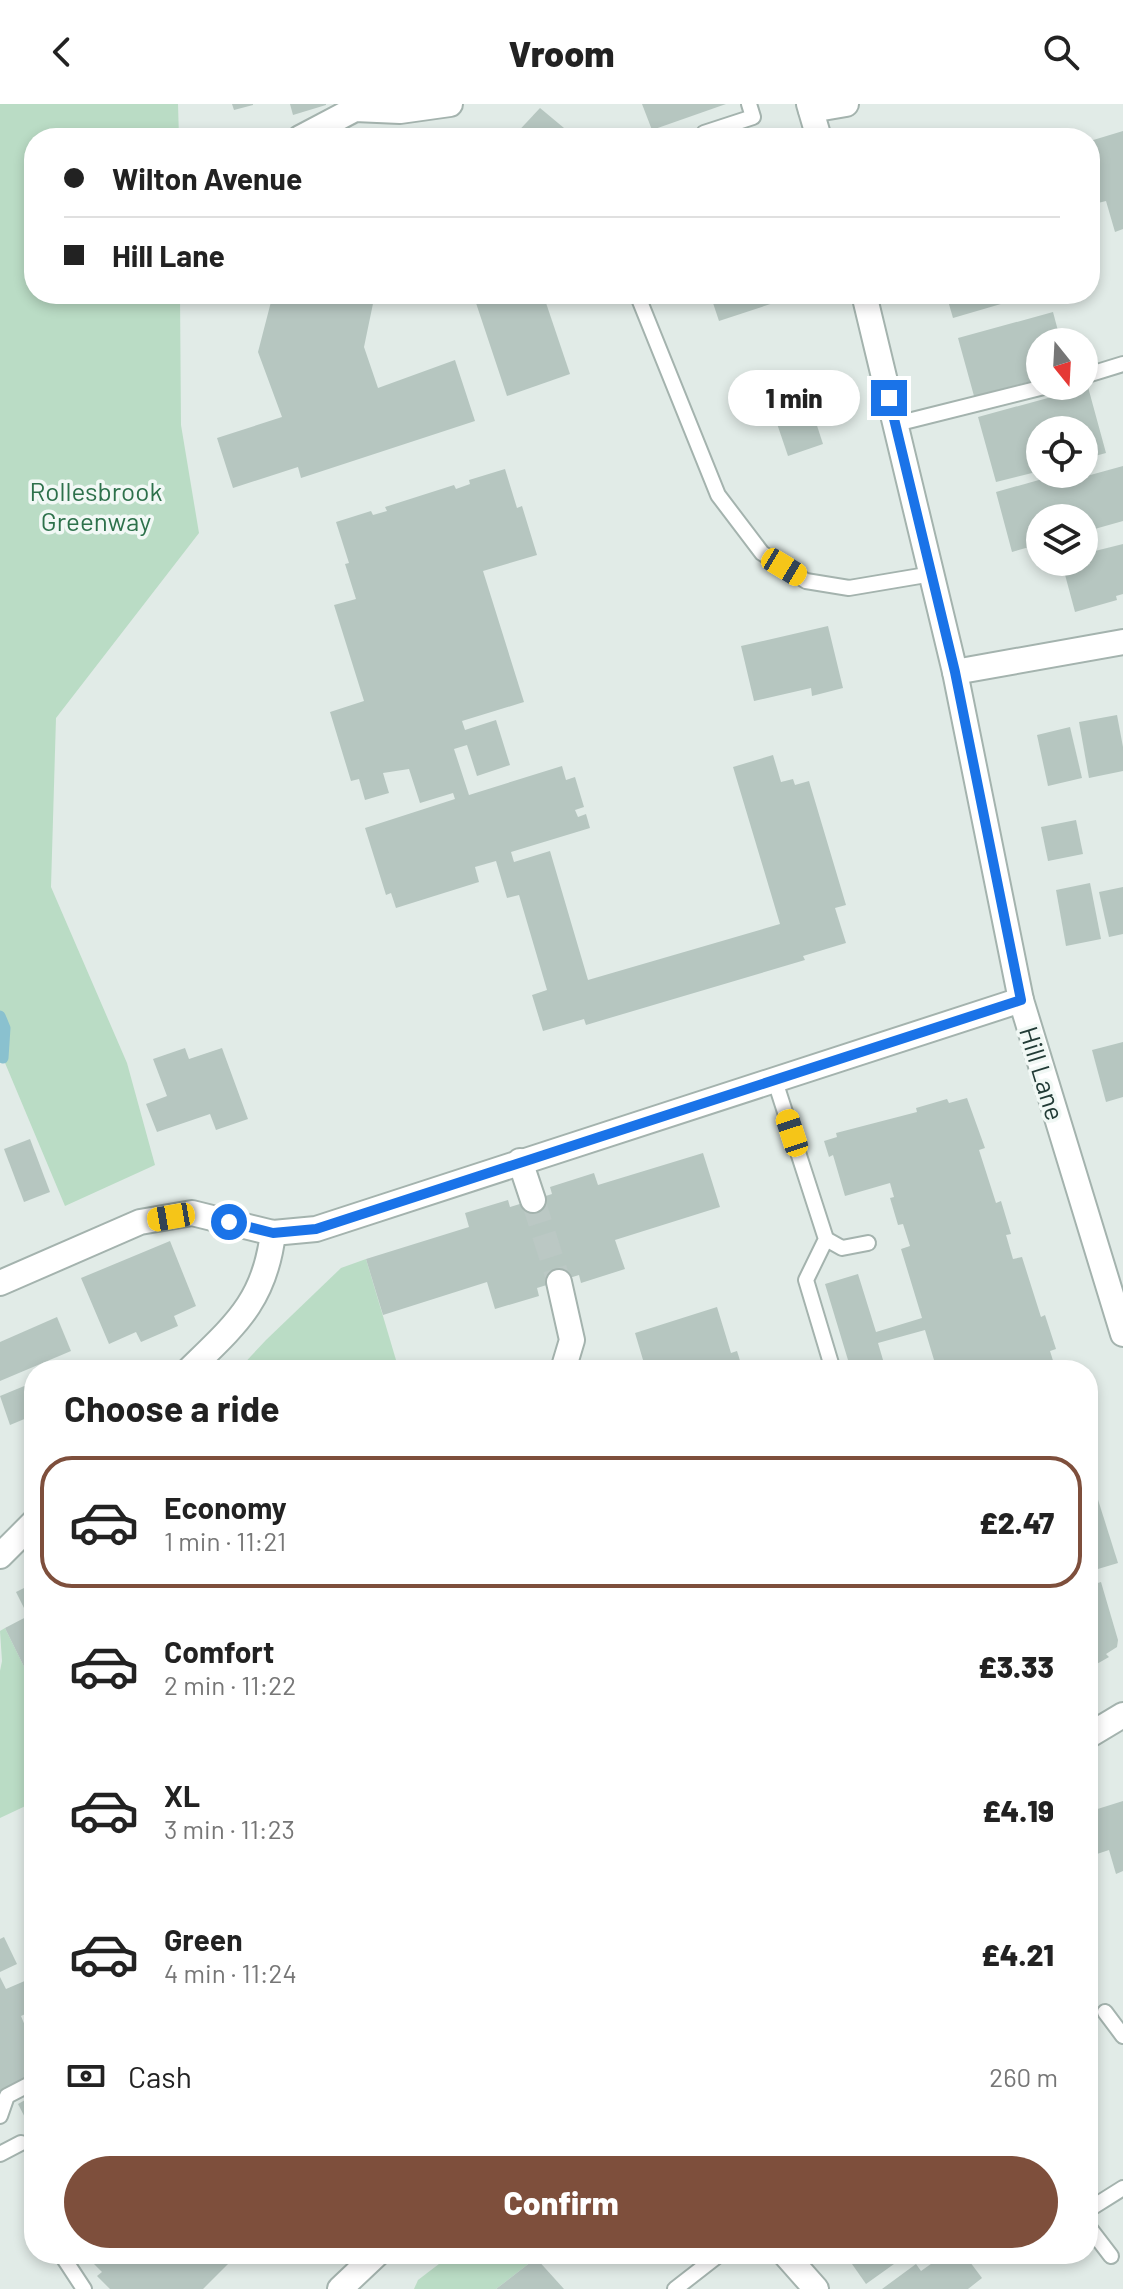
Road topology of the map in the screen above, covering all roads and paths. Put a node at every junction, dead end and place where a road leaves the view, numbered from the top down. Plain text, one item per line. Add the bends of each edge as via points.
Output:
1 (450, 104) edge
2 (749, 104) edge
3 (846, 104) edge
4 (810, 107) edge
5 (319, 128) edge
6 (719, 128) edge
7 (816, 128) edge
8 (641, 304) edge
9 (866, 304) edge
10 (1123, 364) edge
11 (1098, 372) edge
12 (1026, 392) edge
13 (896, 424) junction
14 (932, 574) junction
15 (1123, 642) edge
16 (955, 672) junction
17 (1021, 1000) junction
18 (775, 1081) junction
19 (520, 1161) junction
20 (533, 1200) tunnel mouth
21 (273, 1233) junction
22 (826, 1239) junction
23 (868, 1243) dead end
24 (559, 1282) tunnel mouth
25 (0, 1283) edge
26 (1123, 1334) edge
27 (199, 1360) edge
28 (566, 1360) edge
29 (830, 1360) edge
30 (24, 1532) edge
31 (0, 1556) edge
32 (1123, 1715) edge
33 (1098, 1730) edge
34 (1105, 2012) dead end
35 (1123, 2036) edge
36 (24, 2087) edge
37 (0, 2116) edge
38 (21, 2143) dead end
39 (0, 2154) edge
40 (1123, 2188) edge
41 (1098, 2204) edge
42 (1098, 2239) edge
43 (1111, 2256) dead end
44 (68, 2264) edge
45 (366, 2264) edge
46 (707, 2264) edge
47 (794, 2264) edge
48 (84, 2289) edge
49 (340, 2289) edge
50 (675, 2289) edge
51 (816, 2289) edge

1 - 5 street via 400,111 355,109
2 - 6 lane via 753,117
3 - 4 street
4 - 7 street
8 - 14 lane via 718,495 762,553 806,581 849,588
9 - 13 street, Hill Lane
10 - 11 lane
12 - 13 lane
13 - 14 street, Hill Lane
14 - 16 street, Hill Lane
15 - 16 street
16 - 17 street, Hill Lane
17 - 18 street
17 - 26 street, Hill Lane
18 - 19 street
18 - 22 lane
19 - 20 street
19 - 21 street via 316,1229
21 - 25 street via 192,1213 140,1222
21 - 27 street via 258,1292
22 - 23 lane via 842,1248
22 - 29 lane via 806,1280
24 - 28 street via 572,1340
30 - 31 street
32 - 33 street
34 - 35 lane
36 - 37 lane via 7,2096
38 - 39 lane
40 - 41 lane
42 - 43 lane
44 - 48 lane
45 - 49 street
46 - 50 lane
47 - 51 street

